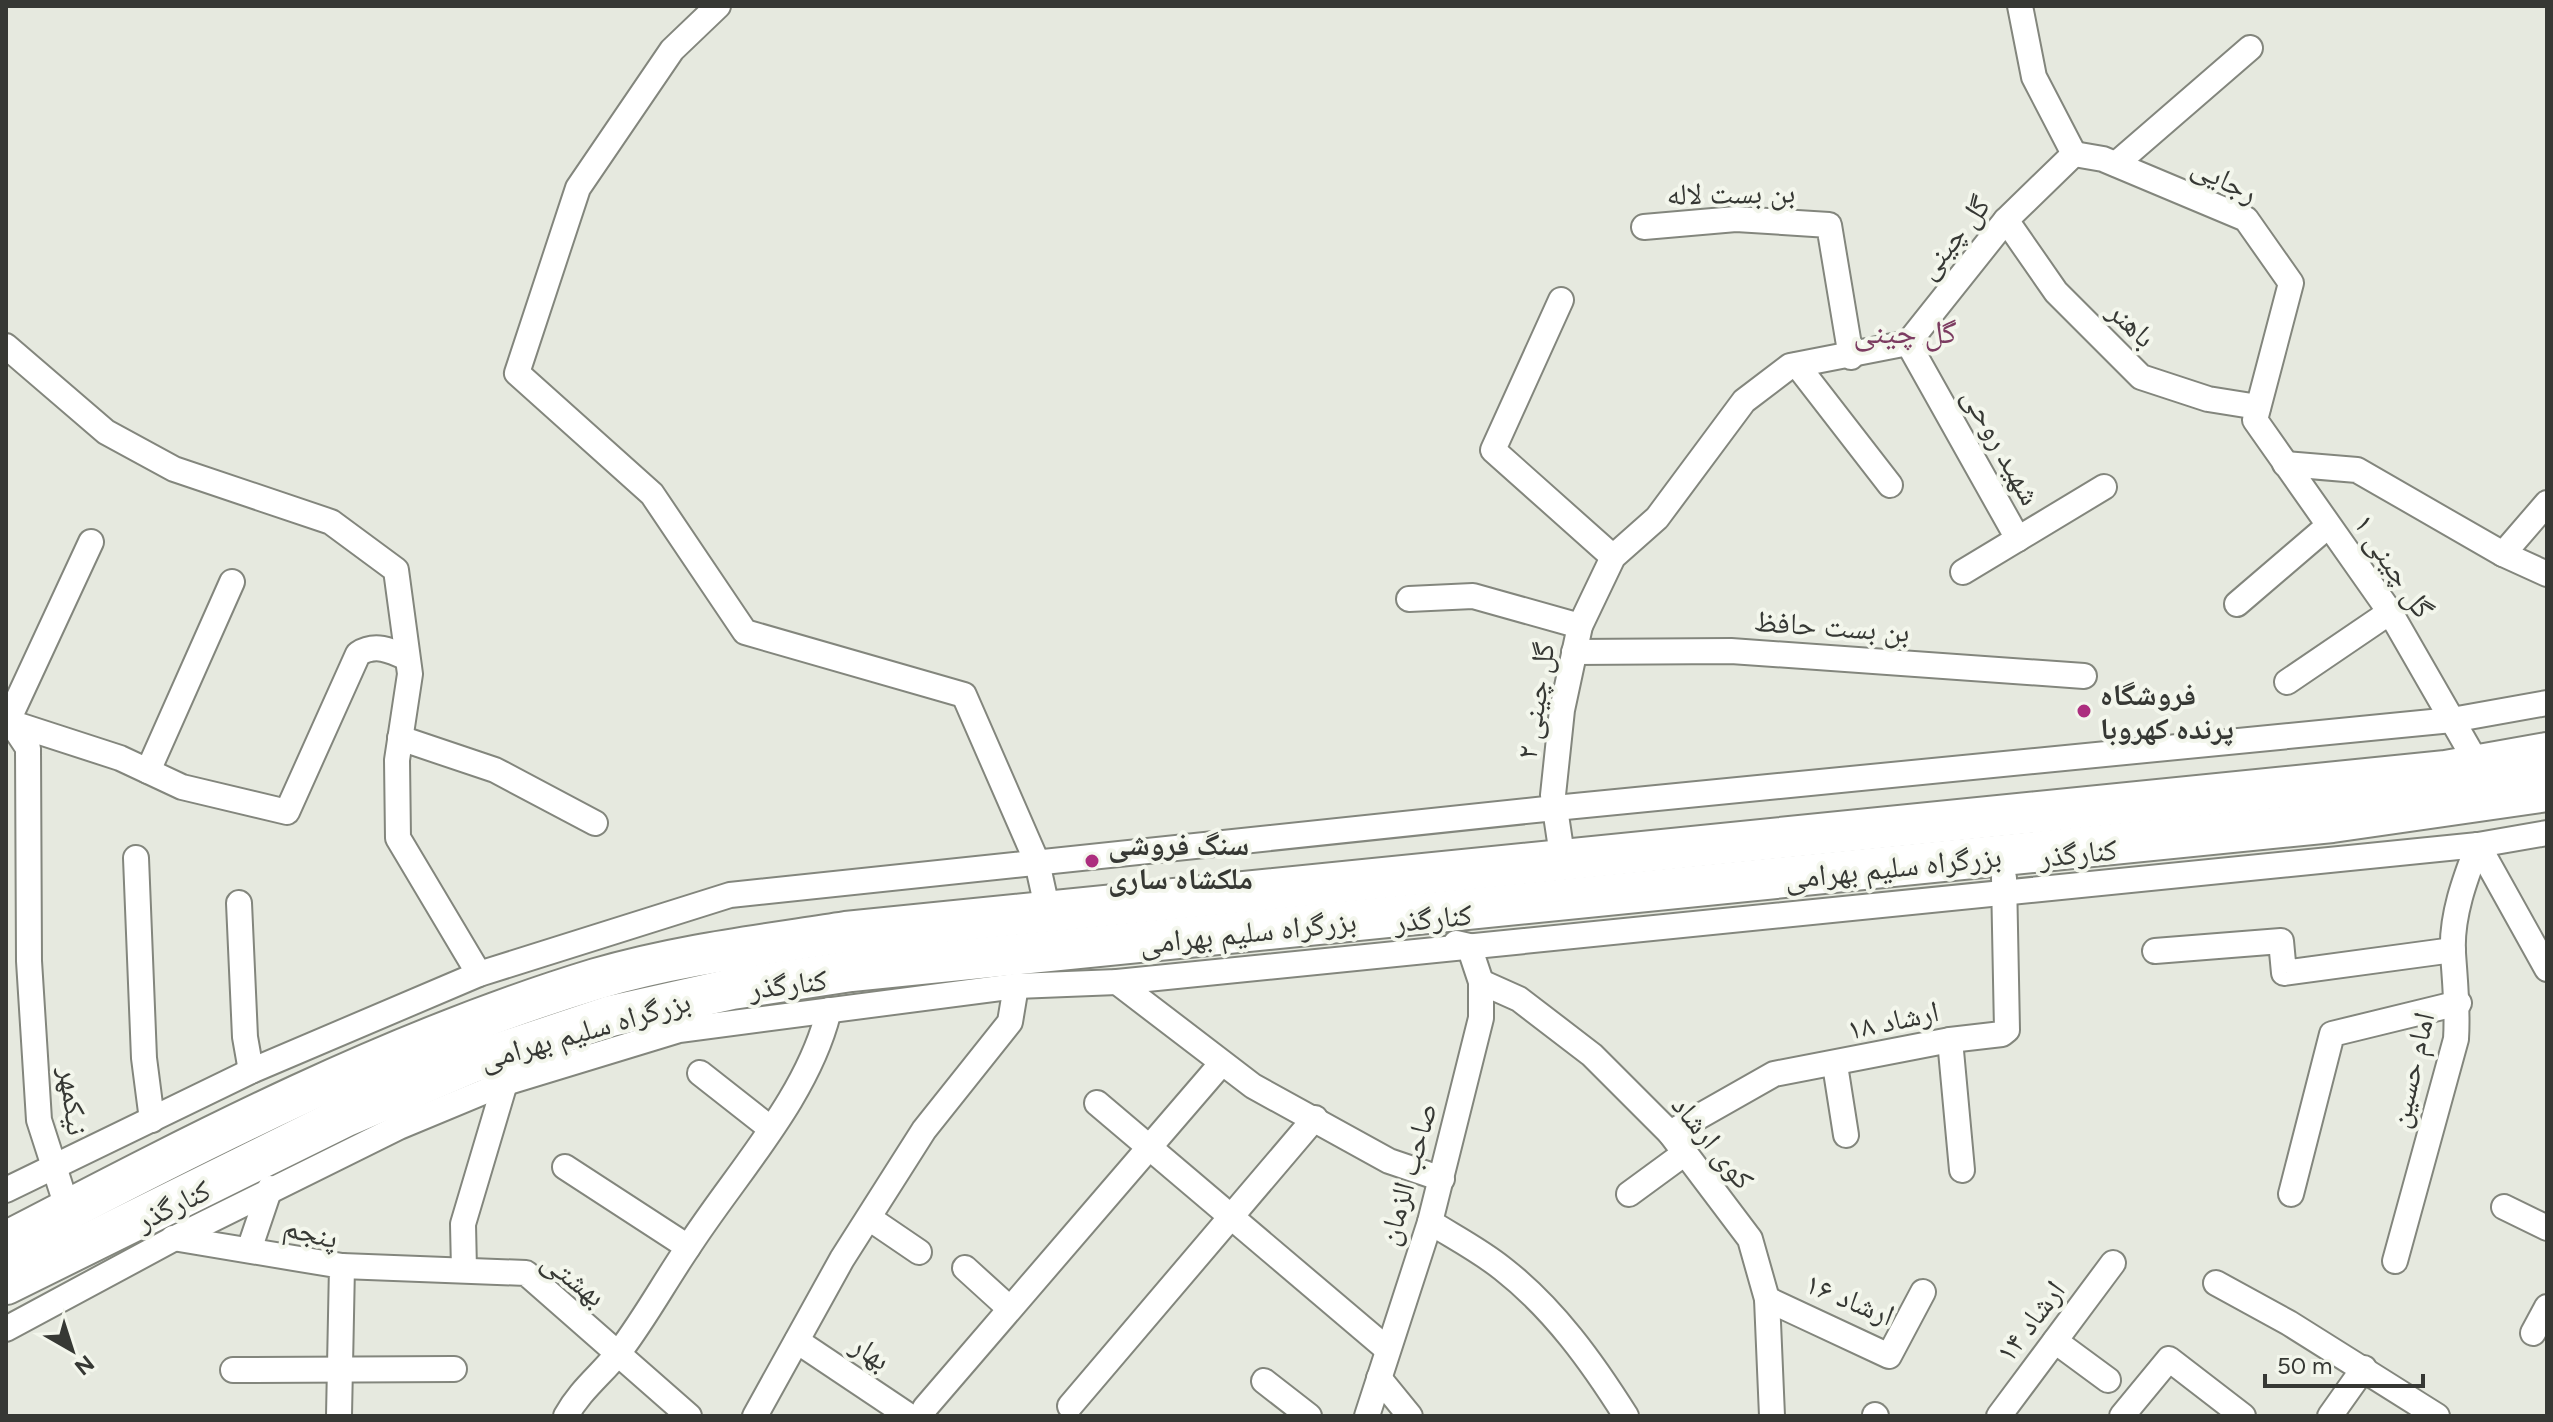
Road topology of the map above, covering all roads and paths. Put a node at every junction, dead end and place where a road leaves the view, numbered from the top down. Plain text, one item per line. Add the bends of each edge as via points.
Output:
1 (718, 6) edge
2 (2020, 6) edge
3 (2250, 48) dead end
4 (2074, 154) junction
5 (2116, 164) junction
6 (2006, 220) junction
7 (1644, 227) dead end
8 (1561, 300) dead end
9 (1908, 343) junction
10 (6, 346) edge
11 (1851, 357) junction
12 (1797, 365) junction
13 (2258, 407) junction
14 (2285, 464) junction
15 (1890, 485) dead end
16 (2104, 487) dead end
17 (2547, 503) edge
18 (2328, 526) junction
19 (2018, 539) junction
20 (91, 542) dead end
21 (2503, 554) junction
22 (1613, 557) junction
23 (1963, 572) dead end
24 (2547, 574) edge
25 (232, 582) dead end
26 (1409, 599) dead end
27 (2237, 604) dead end
28 (2390, 612) junction
29 (1580, 626) junction
30 (1574, 652) junction
31 (407, 658) junction
32 (2084, 676) dead end
33 (2287, 682) dead end
34 (2547, 703) edge
35 (2452, 720) junction
36 (7, 722) edge
37 (400, 738) junction
38 (2547, 753) edge
39 (2478, 765) junction
40 (148, 771) junction
41 (2547, 791) edge
42 (1555, 808) junction
43 (595, 823) dead end
44 (2547, 833) edge
45 (2330, 841) junction
46 (2478, 845) junction
47 (136, 858) dead end
48 (1037, 862) junction
49 (1563, 862) junction
50 (2003, 874) junction
51 (1647, 892) junction
52 (239, 903) dead end
53 (1048, 912) junction
54 (1377, 920) junction
55 (1598, 933) junction
56 (1469, 946) junction
57 (2453, 950) junction
58 (2155, 951) dead end
59 (17, 959) edge
60 (2547, 969) edge
61 (479, 974) junction
62 (1117, 982) junction
63 (1481, 982) junction
64 (1016, 986) junction
65 (2459, 1003) junction
66 (829, 1010) junction
67 (1950, 1040) junction
68 (1221, 1064) junction
69 (1835, 1065) junction
70 (251, 1071) junction
71 (700, 1073) dead end
72 (505, 1083) junction
73 (1097, 1103) dead end
74 (1315, 1118) junction
75 (39, 1120) junction
76 (152, 1120) junction
77 (770, 1128) junction
78 (1670, 1133) junction
79 (1846, 1135) dead end
80 (286, 1146) junction
81 (1147, 1147) junction
82 (1685, 1153) junction
83 (6, 1167) edge
84 (565, 1167) dead end
85 (52, 1170) junction
86 (1962, 1170) dead end
87 (1442, 1179) junction
88 (6, 1190) edge
89 (1629, 1194) dead end
90 (2291, 1194) dead end
91 (267, 1195) junction
92 (2504, 1207) dead end
93 (68, 1210) junction
94 (869, 1218) junction
95 (1232, 1218) junction
96 (1430, 1222) junction
97 (123, 1226) junction
98 (2547, 1228) edge
99 (175, 1238) junction
100 (6, 1242) edge
101 (688, 1247) junction
102 (249, 1250) junction
103 (919, 1252) dead end
104 (2395, 1261) dead end
105 (2113, 1263) dead end
106 (342, 1266) junction
107 (965, 1268) dead end
108 (464, 1270) junction
109 (2216, 1283) dead end
110 (6, 1284) edge
111 (1923, 1292) dead end
112 (1767, 1299) junction
113 (2547, 1307) edge
114 (1009, 1308) junction
115 (6, 1329) edge
116 (2533, 1333) dead end
117 (797, 1341) junction
118 (2055, 1341) junction
119 (1387, 1349) junction
120 (618, 1354) junction
121 (2364, 1368) junction
122 (454, 1369) dead end
123 (233, 1370) dead end
124 (340, 1371) junction
125 (1379, 1378) junction
126 (2108, 1380) dead end
127 (1264, 1381) dead end
128 (1070, 1406) dead end
129 (339, 1416) edge
130 (566, 1416) edge
131 (689, 1416) edge
132 (755, 1416) edge
133 (909, 1416) edge
134 (922, 1416) edge
135 (1309, 1416) edge
136 (1367, 1416) edge
137 (1410, 1416) edge
138 (1626, 1416) edge
139 (1772, 1416) edge
140 (1999, 1416) edge
141 (2122, 1416) edge
142 (2243, 1416) edge
143 (2330, 1416) edge
144 (2437, 1416) edge

1 - 48 street via 672,50 578,188 517,373 652,494 745,632 964,695
2 - 4 street via 2034,77
3 - 5 street
4 - 5 street, رجایی
4 - 6 street, گل چینی
5 - 13 street, رجایی via 2246,219 2291,283
6 - 9 street, گل چینی
6 - 13 street, باهنر via 2056,292 2141,377 2208,399
7 - 11 street, بن بست لاله via 1736,219 1829,225
8 - 22 street via 1493,450
9 - 11 street
9 - 19 street, شهید روحی
10 - 31 street via 106,432 174,469 331,522 396,570
11 - 12 street
12 - 15 street
12 - 22 street via 1744,401 1657,518
13 - 14 street, گل چینی ۱ via 2255,420
14 - 18 street, گل چینی ۱
14 - 21 street via 2357,470
16 - 19 street
17 - 21 street
18 - 27 street
18 - 28 street, گل چینی ۱
19 - 23 street
20 - 36 street
21 - 24 street
22 - 29 street, گل چینی ۲
25 - 40 street
26 - 29 street via 1473,596
28 - 33 street
28 - 35 street, گل چینی ۱
29 - 30 street, گل چینی ۲
30 - 32 street, بن بست حافظ via 1731,651
30 - 42 street, گل چینی ۲ via 1562,710
31 - 37 street via 410,674
31 - 40 street via 388,649 367,648 358,654 287,812 182,787
34 - 35 street
35 - 39 street, گل چینی ۱
35 - 42 street
36 - 40 street
36 - 59 street, نیکمهر via 28,748
37 - 43 street via 495,770
37 - 61 street via 398,838
38 - 39 highway, بزرگراه سلیم بهرامی
39 - 49 highway, بزرگراه سلیم بهرامی
41 - 45 highway, بزرگراه سلیم بهرامی
42 - 48 street
42 - 49 street, گل چینی ۲
44 - 46 street
45 - 46 street
45 - 50 highway, بزرگراه سلیم بهرامی
46 - 57 street, امام حسین via 2461,889
46 - 60 street
47 - 76 street via 144,1058
48 - 53 street
48 - 61 street via 730,895
49 - 53 highway, بزرگراه سلیم بهرامی
50 - 51 highway, بزرگراه سلیم بهرامی
50 - 55 street, کنارگذر
50 - 67 street, ارشاد ۱۸ via 2007,1030
51 - 54 highway, بزرگراه سلیم بهرامی
51 - 55 street
52 - 70 street
53 - 93 highway, بزرگراه سلیم بهرامی via 846,932 725,950 599,978 452,1027 329,1079
54 - 56 street
54 - 80 highway, بزرگراه سلیم بهرامی via 851,971 732,989 611,1016 470,1063
55 - 56 street, کنارگذر
56 - 62 street, کنارگذر
56 - 63 street, صاحب الزمان
57 - 58 street via 2284,973 2281,941
57 - 65 street, امام حسین
59 - 75 street, نیکمهر
61 - 70 street
62 - 64 street, کنارگذر
62 - 68 street
63 - 78 street, کوی ارشاد via 1552,1022
63 - 87 street, صاحب الزمان via 1481,1018
64 - 66 street, کنارگذر
64 - 94 street via 1010,1022 924,1130
65 - 90 street via 2332,1034
65 - 104 street, امام حسین via 2456,1039
66 - 72 street, کنارگذر via 679,1030
66 - 77 street via 820,1048
67 - 69 street, ارشاد ۱۸
67 - 86 street
68 - 74 street
68 - 81 street
69 - 78 street, ارشاد ۱۸ via 1774,1074
69 - 79 street
70 - 76 street
71 - 77 street
72 - 91 street, کنارگذر via 399,1127
72 - 108 street via 463,1224
73 - 81 street
74 - 87 street via 1389,1161
74 - 95 street
75 - 83 street via 38,1157 23,1169
75 - 85 street, نیکمهر
76 - 85 street
77 - 101 street
78 - 82 street, کوی ارشاد
80 - 91 street
80 - 97 highway, بزرگراه سلیم بهرامی
81 - 95 street
81 - 114 street
82 - 89 street
82 - 112 street, کوی ارشاد via 1750,1239
84 - 101 street
85 - 88 street
85 - 93 street, نیکمهر
87 - 96 street, صاحب الزمان
91 - 99 street, کنارگذر
91 - 102 street
92 - 98 street
93 - 100 highway, بزرگراه سلیم بهرامی
94 - 103 street
94 - 117 street
95 - 119 street
95 - 128 street
96 - 119 street, صاحب الزمان
96 - 138 street via 1503,1268 1550,1314 1593,1363
97 - 99 street, پنجم
97 - 110 highway, بزرگراه سلیم بهرامی
99 - 102 street, پنجم
99 - 115 street, کنارگذر
101 - 120 street
102 - 106 street, پنجم
105 - 118 street, ارشاد ۱۴
106 - 108 street, بهشتی
106 - 124 street, پنجم
107 - 114 street
108 - 120 street, بهشتی via 526,1273
109 - 121 street
111 - 112 street, ارشاد ۱۶ via 1889,1356
112 - 139 street, کوی ارشاد
113 - 116 street
114 - 134 street
117 - 132 street
117 - 133 street, بهار
118 - 126 street
118 - 140 street, ارشاد ۱۴
119 - 125 street, صاحب الزمان
120 - 130 street via 578,1394
120 - 131 street, بهشتی
121 - 143 street
121 - 144 street
122 - 124 street
123 - 124 street
124 - 129 street, پنجم
125 - 136 street, صاحب الزمان
125 - 137 street
127 - 135 street
141 - 142 street via 2169,1359

